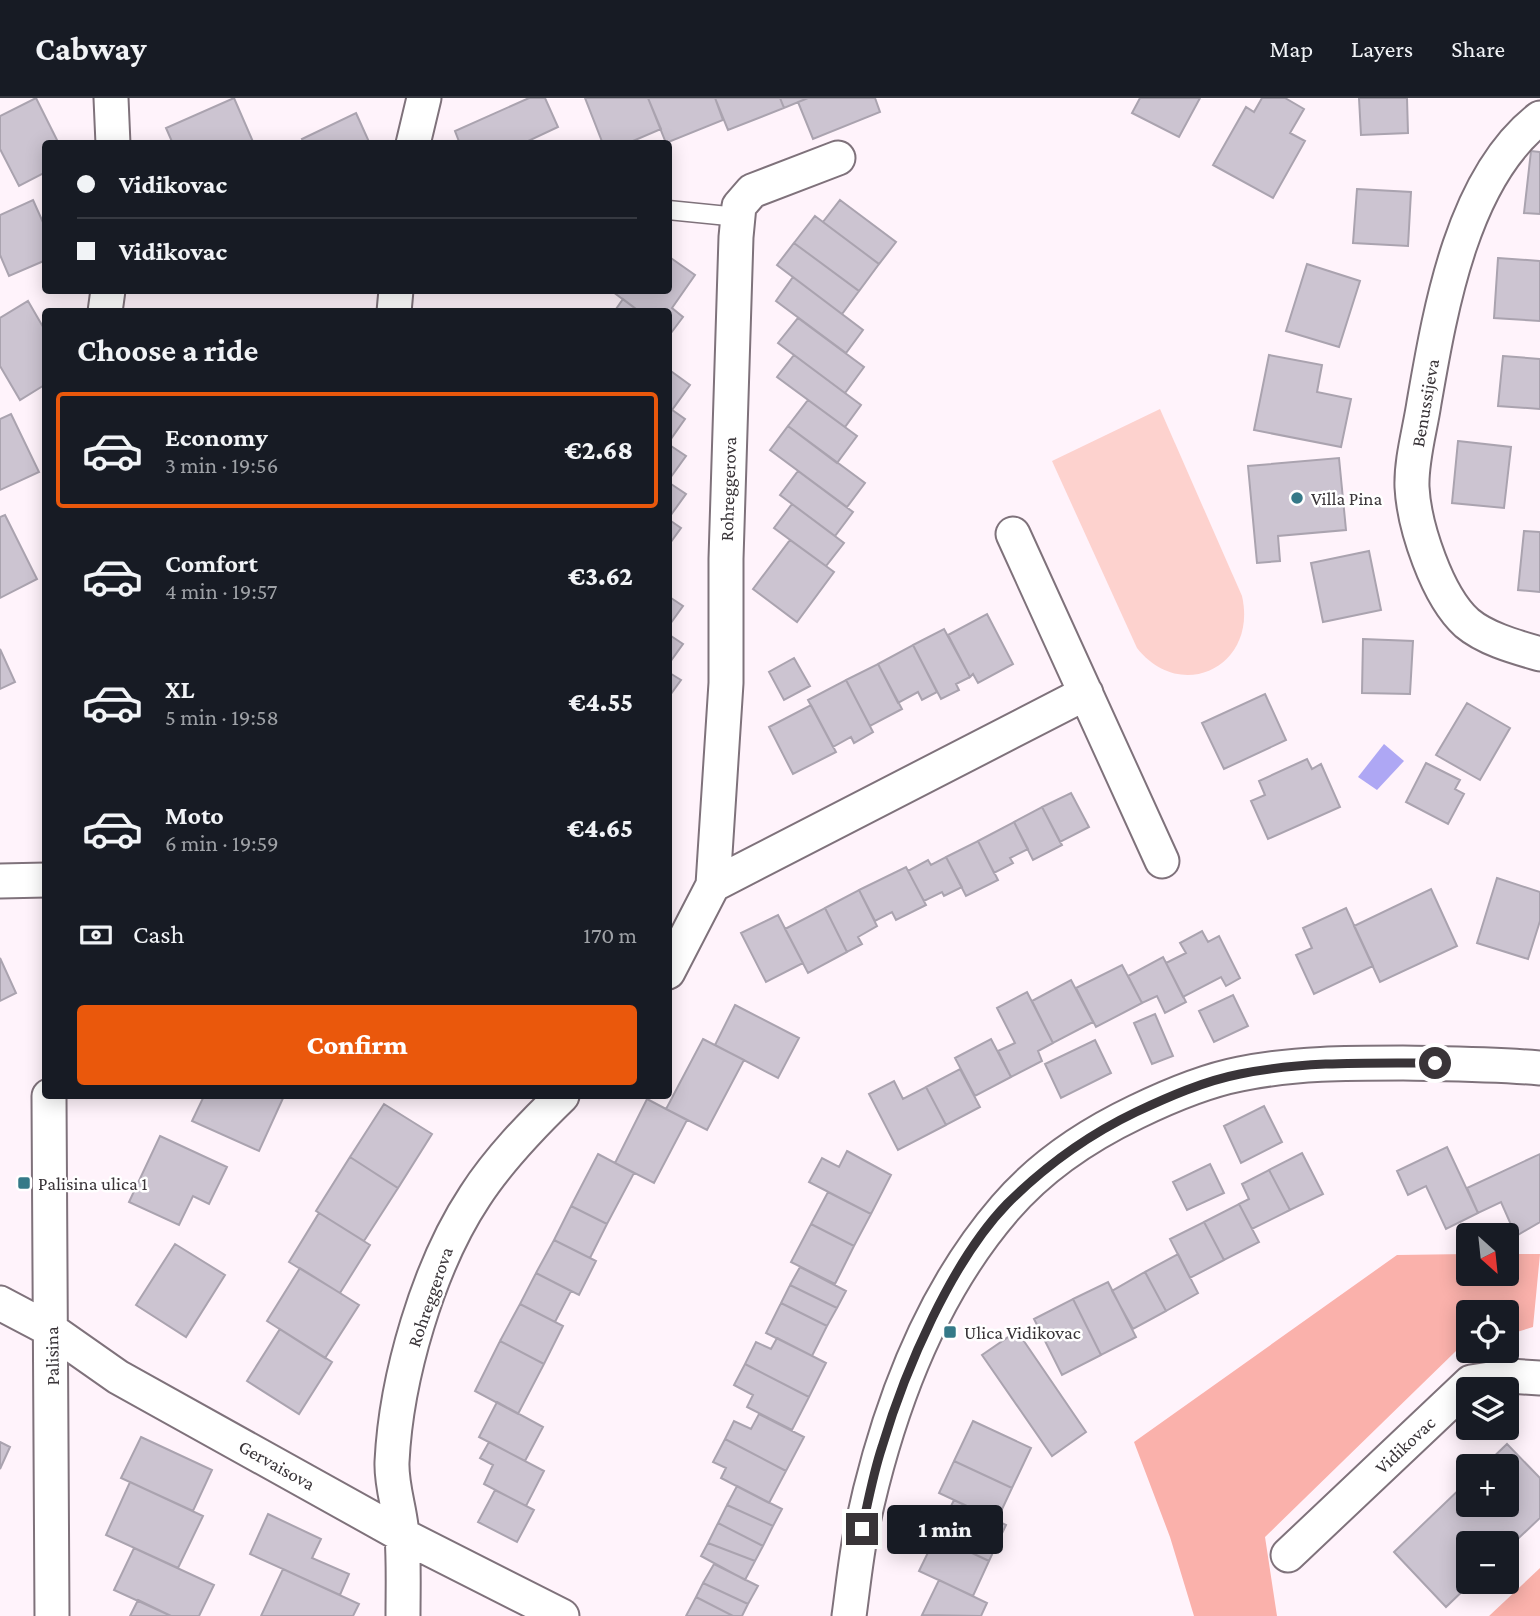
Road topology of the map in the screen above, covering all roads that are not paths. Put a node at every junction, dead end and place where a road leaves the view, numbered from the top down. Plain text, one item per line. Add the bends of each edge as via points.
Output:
1 (111, 98) edge
2 (424, 98) edge
3 (1540, 118) edge
4 (113, 140) edge
5 (414, 140) edge
6 (838, 158) dead end
7 (672, 210) edge
8 (738, 217) junction
9 (1013, 534) dead end
10 (1540, 653) edge
11 (1086, 693) junction
12 (1162, 860) dead end
13 (42, 880) edge
14 (0, 881) edge
15 (713, 885) junction
16 (672, 964) edge
17 (1540, 1068) edge
18 (49, 1099) edge
19 (559, 1099) edge
20 (0, 1303) edge
21 (51, 1330) junction
22 (1540, 1378) edge
23 (402, 1535) junction
24 (1288, 1556) dead end
25 (52, 1616) edge
26 (403, 1616) edge
27 (562, 1616) edge
28 (849, 1616) edge

1 - 4 street
2 - 5 street
3 - 10 street, Benussijeva via 1494,172 1464,231 1431,363 1412,484 1429,557 1454,607 1478,630
6 - 8 street via 752,191 739,206
7 - 8 lane
8 - 15 street, Rohreggerova via 724,732
9 - 11 street
11 - 12 street
11 - 15 street
13 - 14 street
15 - 16 street, Rohreggerova
17 - 28 street via 1331,1063 1238,1074 1158,1101 1108,1125 1056,1160 1006,1205 969,1252 919,1348 882,1447 862,1529
18 - 21 street, Palisina
19 - 23 street, Rohreggerova via 475,1194 441,1261 416,1328 399,1397 392,1465
20 - 21 street, Gervaisova
21 - 23 street, Gervaisova via 118,1377
21 - 25 street, Palisina
22 - 24 street, Vidikovac via 1509,1376 1471,1382
23 - 26 street, Rohreggerova
23 - 27 street, Gervaisova

